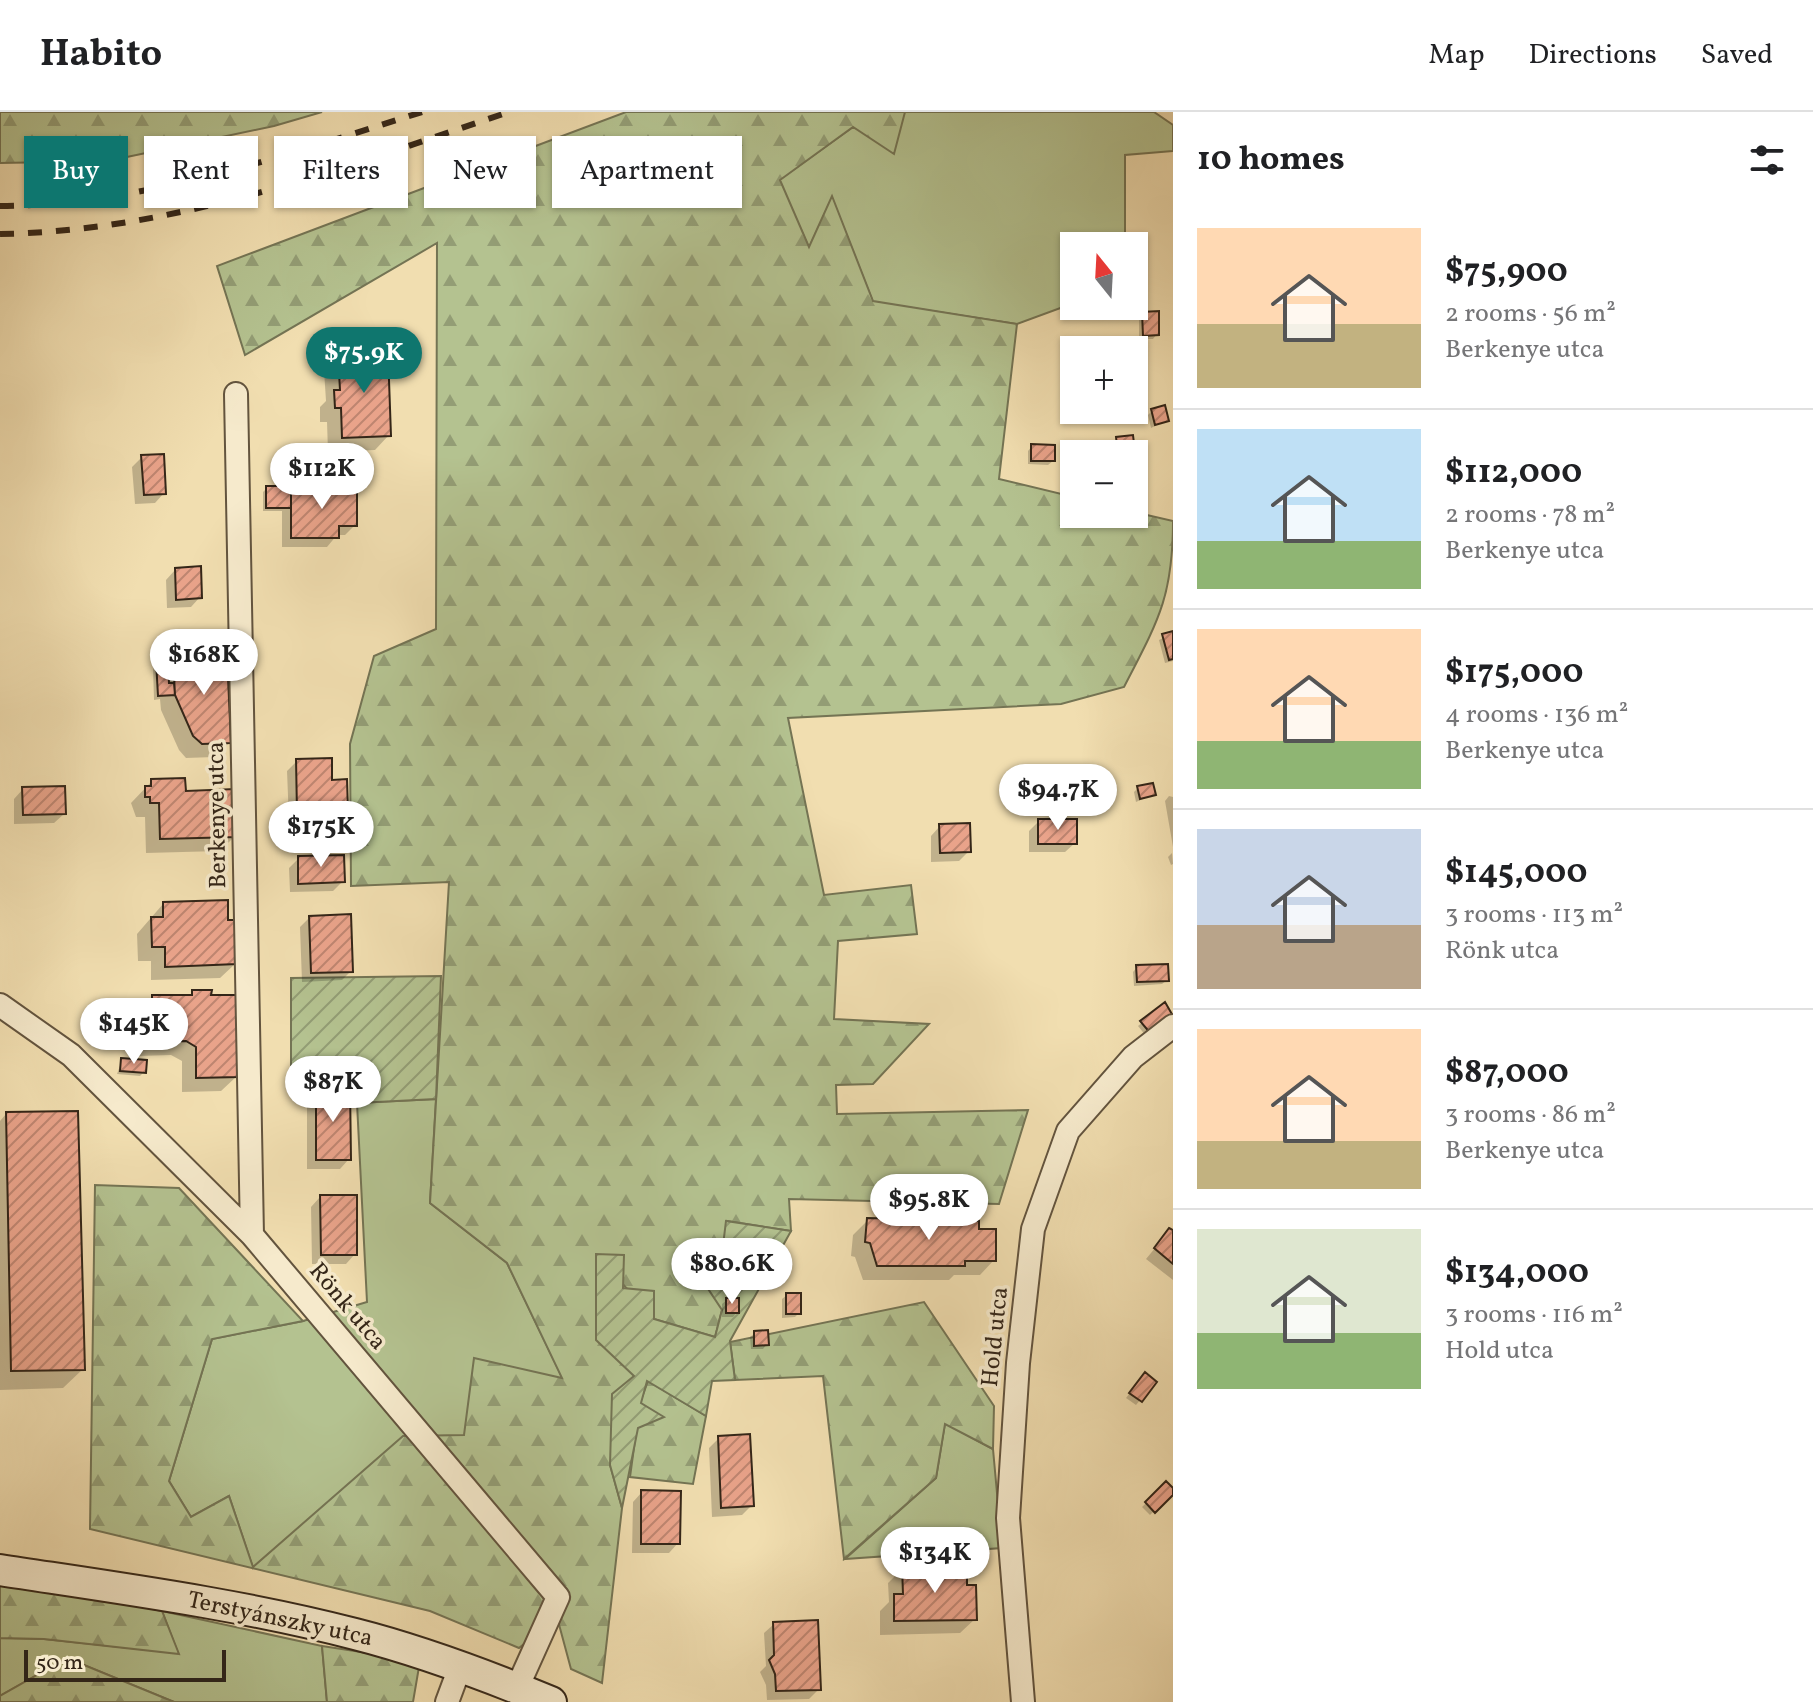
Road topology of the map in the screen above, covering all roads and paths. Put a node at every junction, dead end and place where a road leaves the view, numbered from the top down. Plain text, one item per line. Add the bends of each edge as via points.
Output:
1 (236, 394) dead end
2 (0, 1005) edge
3 (1173, 1026) edge
4 (252, 1235) junction
5 (0, 1570) edge
6 (460, 1667) junction
7 (517, 1688) junction
8 (447, 1702) edge
9 (551, 1702) edge
10 (1023, 1702) edge

1 - 4 street, Berkenye utca
2 - 4 street, Rönk utca via 71,1055
3 - 10 street, Hold utca via 1133,1057 1068,1131 1033,1229 1008,1518
4 - 7 street, Rönk utca via 558,1597
5 - 6 main road, Terstyánszky utca via 300,1621
6 - 7 main road, Terstyánszky utca
6 - 8 street
7 - 9 main road, Terstyánszky utca

